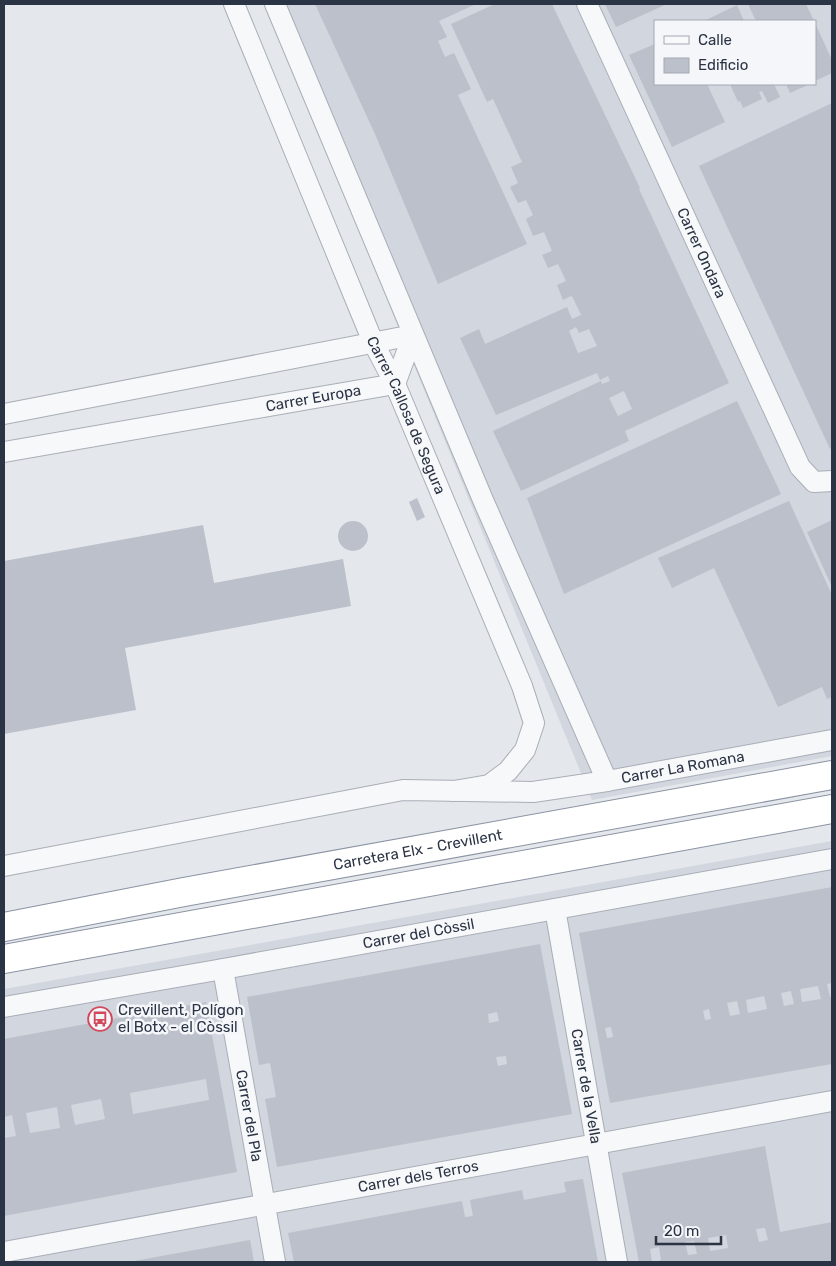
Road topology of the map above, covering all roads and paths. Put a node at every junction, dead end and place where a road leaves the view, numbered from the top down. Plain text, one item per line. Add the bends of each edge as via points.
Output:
1 (234, 4) edge
2 (275, 4) edge
3 (587, 4) edge
4 (414, 335) junction
5 (373, 342) junction
6 (395, 384) junction
7 (4, 414) edge
8 (4, 452) edge
9 (832, 481) edge
10 (832, 740) edge
11 (832, 775) edge
12 (607, 781) junction
13 (454, 791) junction
14 (832, 809) edge
15 (832, 859) edge
16 (4, 866) edge
17 (556, 909) junction
18 (4, 927) edge
19 (4, 959) edge
20 (223, 970) junction
21 (4, 1007) edge
22 (832, 1101) edge
23 (597, 1144) junction
24 (265, 1205) junction
25 (4, 1252) edge
26 (275, 1262) edge
27 (618, 1262) edge

1 - 5 street, Carrer Callosa de Segura
2 - 4 street
3 - 9 street, Carrer Ondara via 800,467 814,482
4 - 5 street
4 - 6 street
4 - 12 street
5 - 6 street, Carrer Callosa de Segura
5 - 7 street
6 - 8 street, Carrer Europa
6 - 13 street, Carrer Callosa de Segura via 522,686 534,723 525,750 508,771 489,785
10 - 12 street, Carrer La Romana
11 - 18 highway, Carretera Elx - Crevillent
12 - 13 street, Carrer La Romana via 533,792
13 - 16 street via 403,790
14 - 19 highway
15 - 17 street, Carrer del Còssil
17 - 20 street, Carrer del Còssil
17 - 23 street, Carrer de la Vella
20 - 21 street, Carrer del Còssil
20 - 24 street, Carrer del Pla
22 - 23 street, Carrer dels Terros
23 - 24 street, Carrer dels Terros
23 - 27 street, Carrer de la Vella
24 - 25 street, Carrer dels Terros
24 - 26 street, Carrer del Pla

